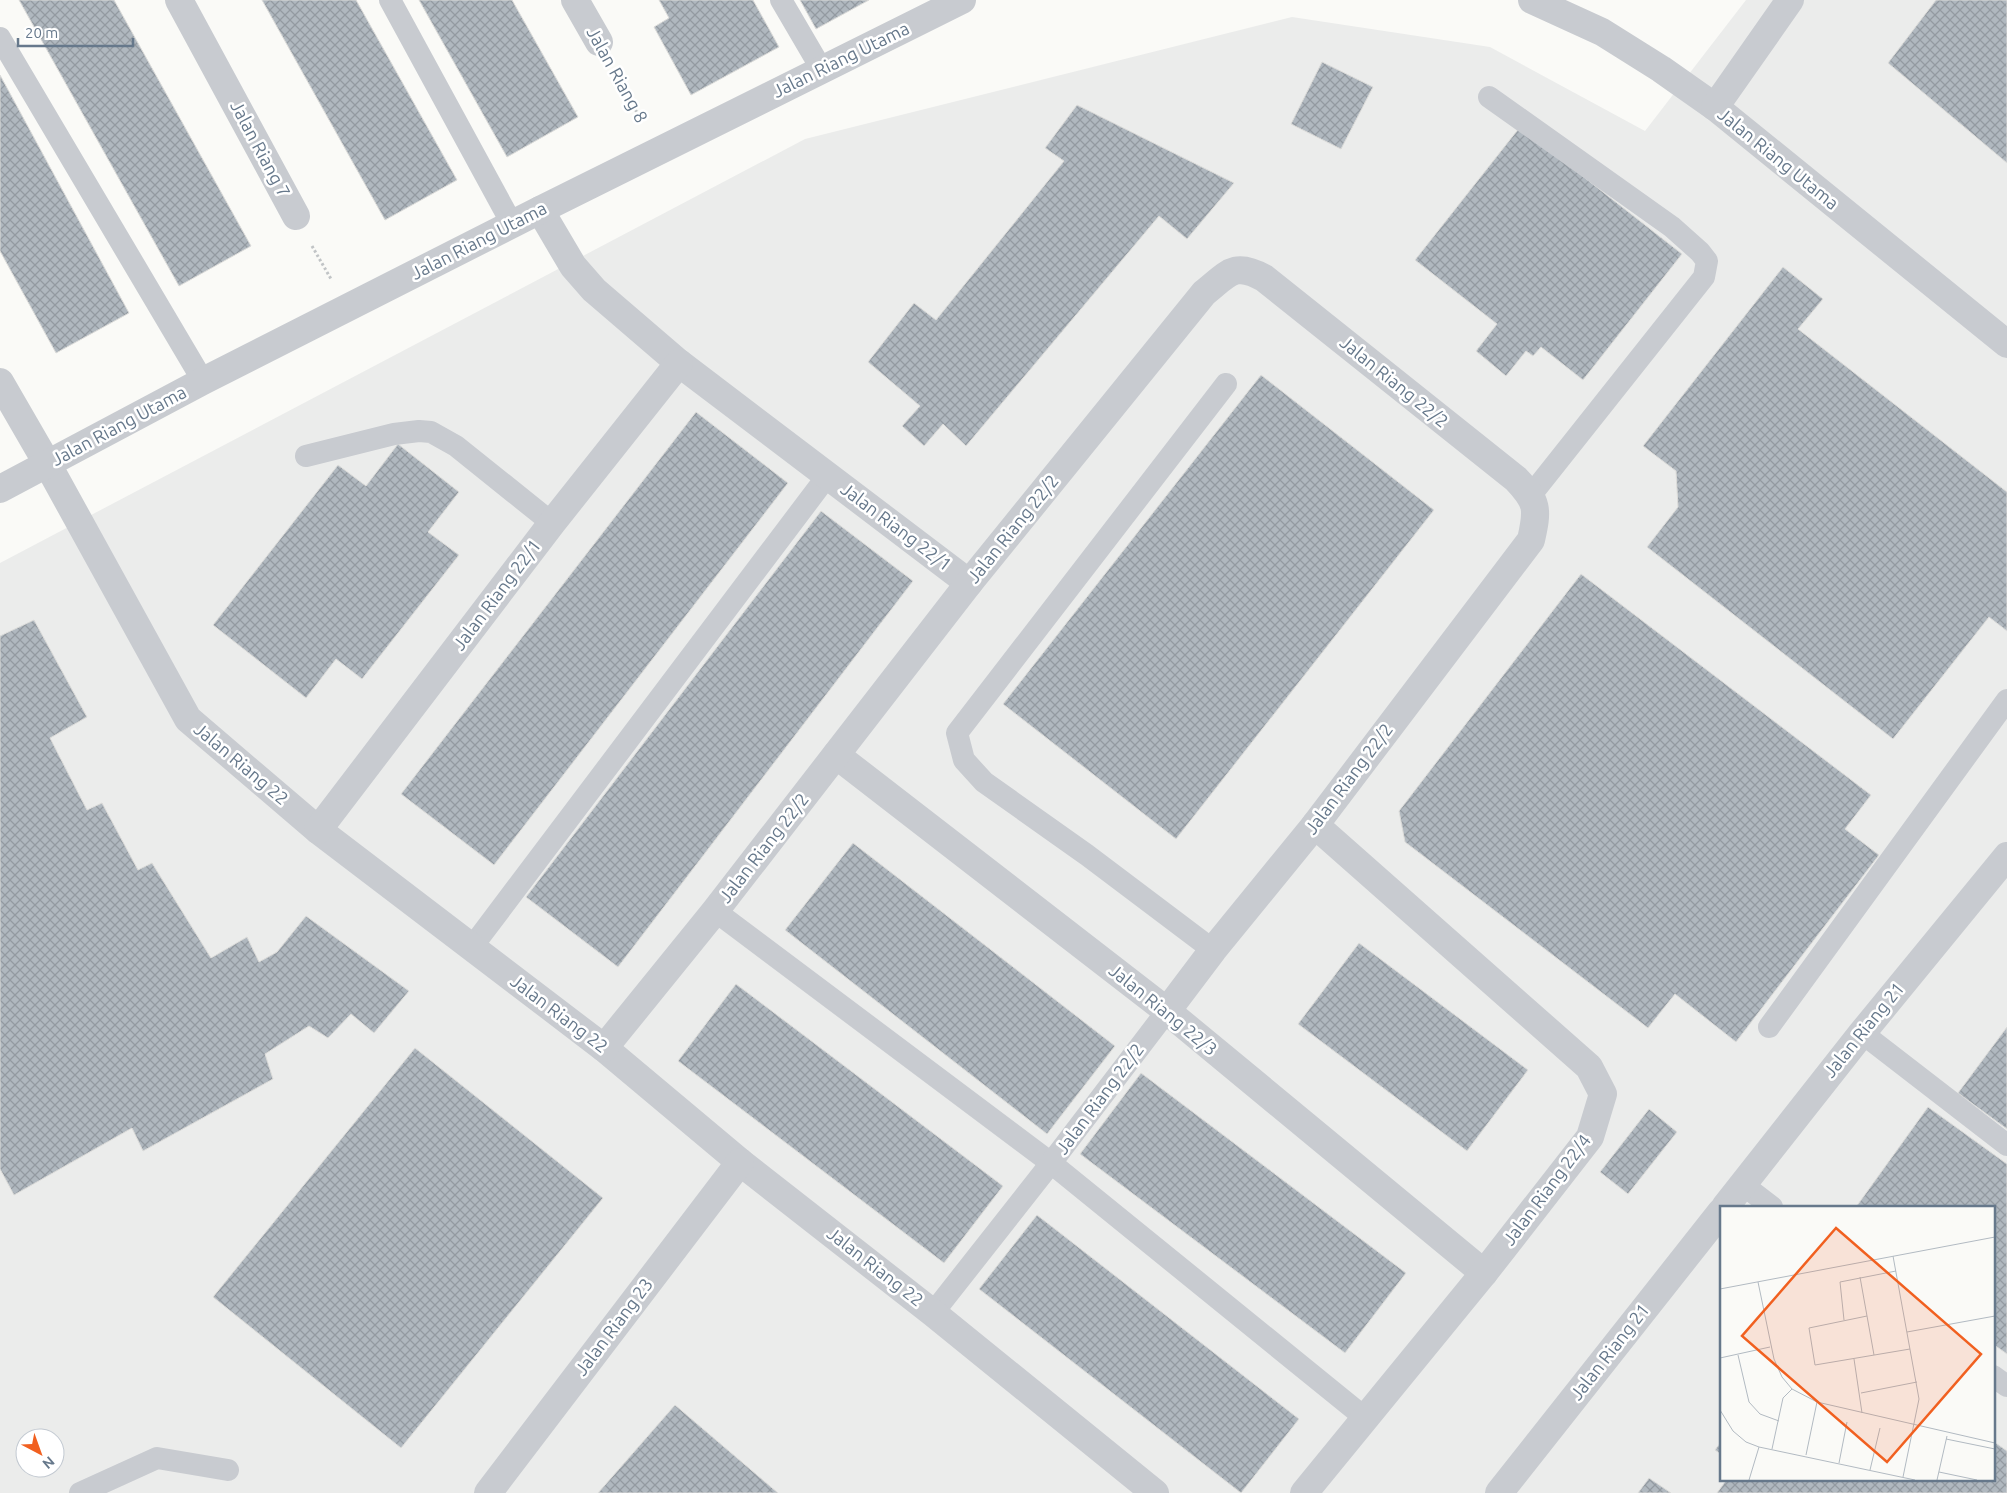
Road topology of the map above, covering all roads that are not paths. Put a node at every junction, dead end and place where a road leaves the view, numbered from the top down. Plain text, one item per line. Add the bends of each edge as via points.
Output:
1 (179, 0) edge
2 (390, 0) edge
3 (575, 0) edge
4 (781, 0) edge
5 (962, 0) edge
6 (1532, 0) edge
7 (1790, 0) edge
8 (0, 38) edge
9 (599, 42) road end
10 (822, 70) junction
11 (1489, 97) dead end
12 (1716, 108) junction
13 (540, 210) junction
14 (296, 216) road end
15 (512, 224) junction
16 (2007, 344) edge
17 (679, 363) junction
18 (203, 381) junction
19 (0, 382) edge
20 (1226, 384) dead end
21 (306, 456) dead end
22 (48, 465) junction
23 (828, 475) junction
24 (0, 489) edge
25 (1532, 495) junction
26 (552, 523) junction
27 (969, 583) junction
28 (2007, 700) edge
29 (836, 755) junction
30 (1315, 825) junction
31 (318, 830) junction
32 (2007, 856) edge
33 (715, 910) junction
34 (472, 948) junction
35 (1213, 950) junction
36 (1167, 1010) junction
37 (1769, 1027) dead end
38 (1862, 1032) junction
39 (604, 1048) junction
40 (2007, 1145) edge
41 (740, 1162) junction
42 (1051, 1163) junction
43 (1742, 1184) junction
44 (1725, 1206) edge
45 (1771, 1206) edge
46 (1720, 1213) edge
47 (1484, 1273) junction
48 (933, 1313) junction
49 (1994, 1377) edge
50 (2007, 1386) edge
51 (1364, 1417) junction
52 (228, 1470) dead end
53 (80, 1493) edge
54 (488, 1493) edge
55 (1155, 1493) edge
56 (1304, 1493) edge
57 (1499, 1493) edge

1 - 14 street, Jalan Riang 7
2 - 15 lane
3 - 9 street, Jalan Riang 8
4 - 10 lane
5 - 10 street, Jalan Riang Utama
6 - 12 street, Jalan Riang Utama via 1602,32
7 - 12 street
8 - 18 lane
10 - 13 street, Jalan Riang Utama
11 - 25 lane via 1672,227 1707,261 1704,277
12 - 16 street, Jalan Riang Utama
13 - 15 street, Jalan Riang Utama
13 - 17 street, Jalan Riang 22/1 via 573,266 594,290
15 - 18 street, Jalan Riang Utama
17 - 23 street, Jalan Riang 22/1
17 - 26 street, Jalan Riang 22/1
18 - 22 street, Jalan Riang Utama
19 - 22 street, Jalan Riang 22
20 - 35 lane via 957,733 964,760 984,782
21 - 26 lane via 394,434 431,432 456,446
22 - 24 street, Jalan Riang Utama
22 - 31 street, Jalan Riang 22 via 188,719
23 - 27 street, Jalan Riang 22/1
23 - 34 lane
25 - 27 street, Jalan Riang 22/2 via 1264,278 1251,270 1241,269 1231,272 1204,293
25 - 30 street, Jalan Riang 22/2 via 1537,516 1531,540
26 - 31 street, Jalan Riang 22/1
27 - 29 street, Jalan Riang 22/2
28 - 37 lane
29 - 33 street, Jalan Riang 22/2
29 - 36 street, Jalan Riang 22/3
30 - 35 street, Jalan Riang 22/2
30 - 47 street, Jalan Riang 22/4 via 1589,1067 1603,1094 1590,1137
31 - 34 street, Jalan Riang 22
32 - 38 street, Jalan Riang 21
33 - 39 street, Jalan Riang 22/2
33 - 42 lane
34 - 39 street, Jalan Riang 22
35 - 36 street, Jalan Riang 22/2
36 - 42 lane, Jalan Riang 22/2
36 - 47 street, Jalan Riang 22/3
38 - 40 lane
38 - 43 street, Jalan Riang 21
39 - 41 street, Jalan Riang 22
41 - 48 street, Jalan Riang 22
41 - 54 street, Jalan Riang 23
42 - 48 lane, Jalan Riang 22/2
42 - 51 lane
43 - 44 street, Jalan Riang 21
43 - 45 lane
46 - 57 street, Jalan Riang 21
47 - 51 street, Jalan Riang 22/4
48 - 55 street, Jalan Riang 22
49 - 50 lane
51 - 56 street, Jalan Riang 22/4
52 - 53 lane via 157,1458

